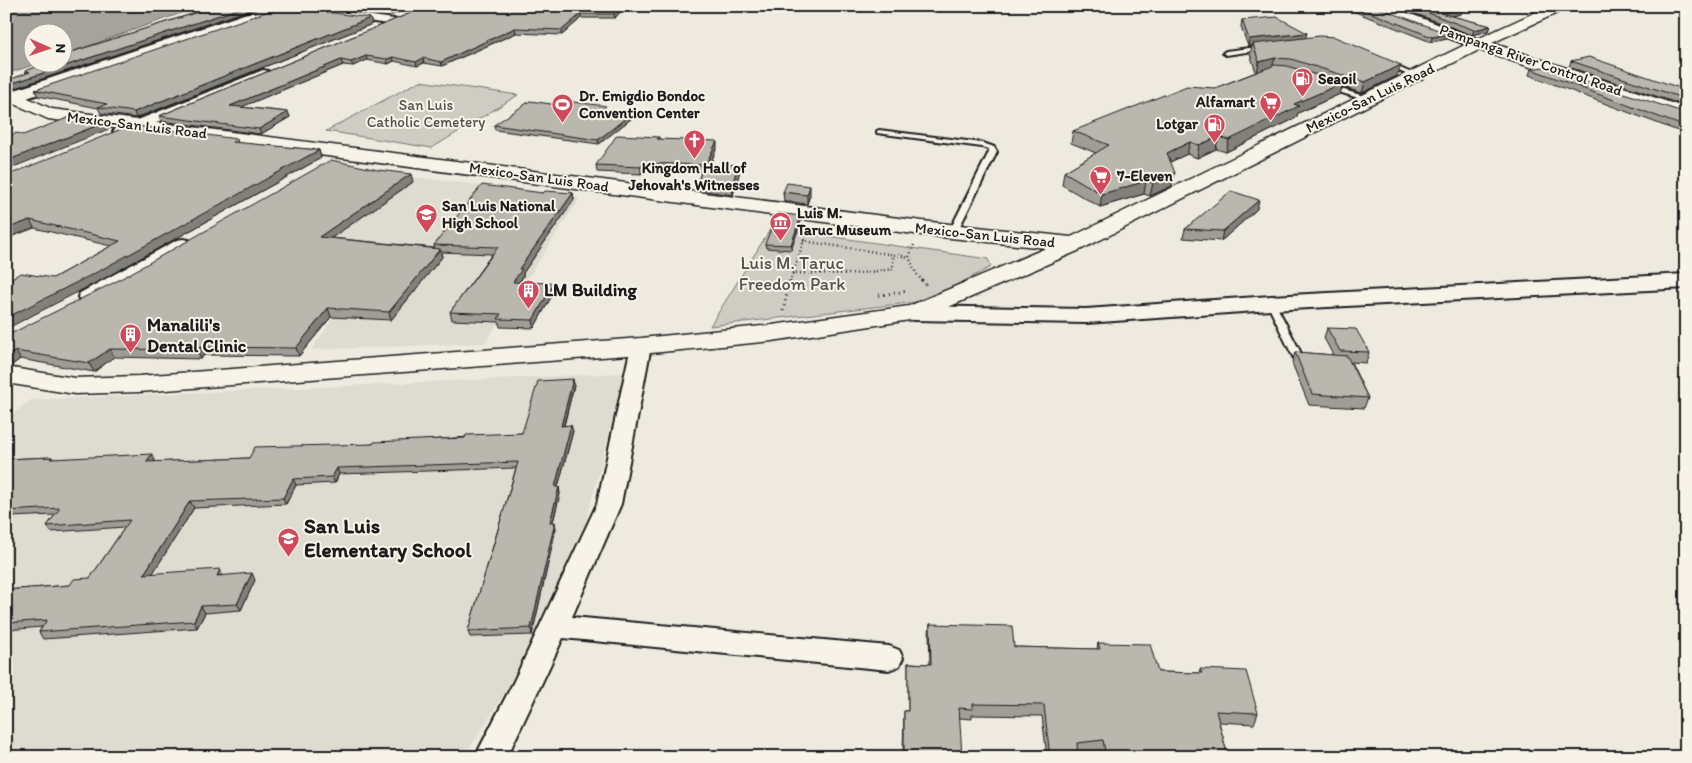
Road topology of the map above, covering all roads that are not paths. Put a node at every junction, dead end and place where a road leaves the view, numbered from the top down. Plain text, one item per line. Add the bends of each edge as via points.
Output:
1 (1376, 6) edge
2 (1561, 6) edge
3 (285, 7) edge
4 (319, 12) edge
5 (367, 32) edge
6 (1478, 44) junction
7 (1275, 47) edge
8 (1226, 53) dead end
9 (1381, 62) edge
10 (277, 68) edge
11 (1415, 76) junction
12 (1322, 85) edge
13 (9, 96) edge
14 (1368, 100) junction
15 (1686, 114) edge
16 (137, 125) junction
17 (879, 132) dead end
18 (111, 135) edge
19 (346, 152) junction
20 (321, 166) edge
21 (953, 232) junction
22 (195, 237) edge
23 (1074, 244) junction
24 (1686, 281) edge
25 (76, 303) edge
26 (1271, 303) junction
27 (914, 313) junction
28 (641, 346) junction
29 (1298, 357) edge
30 (6, 375) edge
31 (554, 626) junction
32 (889, 658) dead end
33 (491, 757) edge

1 - 6 street, Pampanga River Control Road
2 - 6 main road, Mexico-San Luis Road
3 - 13 street
4 - 5 street via 399,20
6 - 11 main road, Mexico-San Luis Road
6 - 15 main road, Pampanga River Control Road
7 - 8 lane
9 - 11 lane
10 - 16 street
11 - 14 main road, Mexico-San Luis Road
12 - 14 lane
13 - 16 main road, Mexico-San Luis Road via 48,114
14 - 23 main road, Mexico-San Luis Road
16 - 18 street
16 - 19 main road, Mexico-San Luis Road
17 - 21 lane via 992,148 993,152
19 - 20 street
19 - 21 main road, Mexico-San Luis Road
21 - 23 main road, Mexico-San Luis Road
22 - 25 street
23 - 27 main road
24 - 26 street
26 - 27 street via 1086,316
26 - 29 lane
27 - 28 main road via 772,333
28 - 30 main road via 139,384 75,386
28 - 31 street via 609,504
31 - 32 street
31 - 33 street

